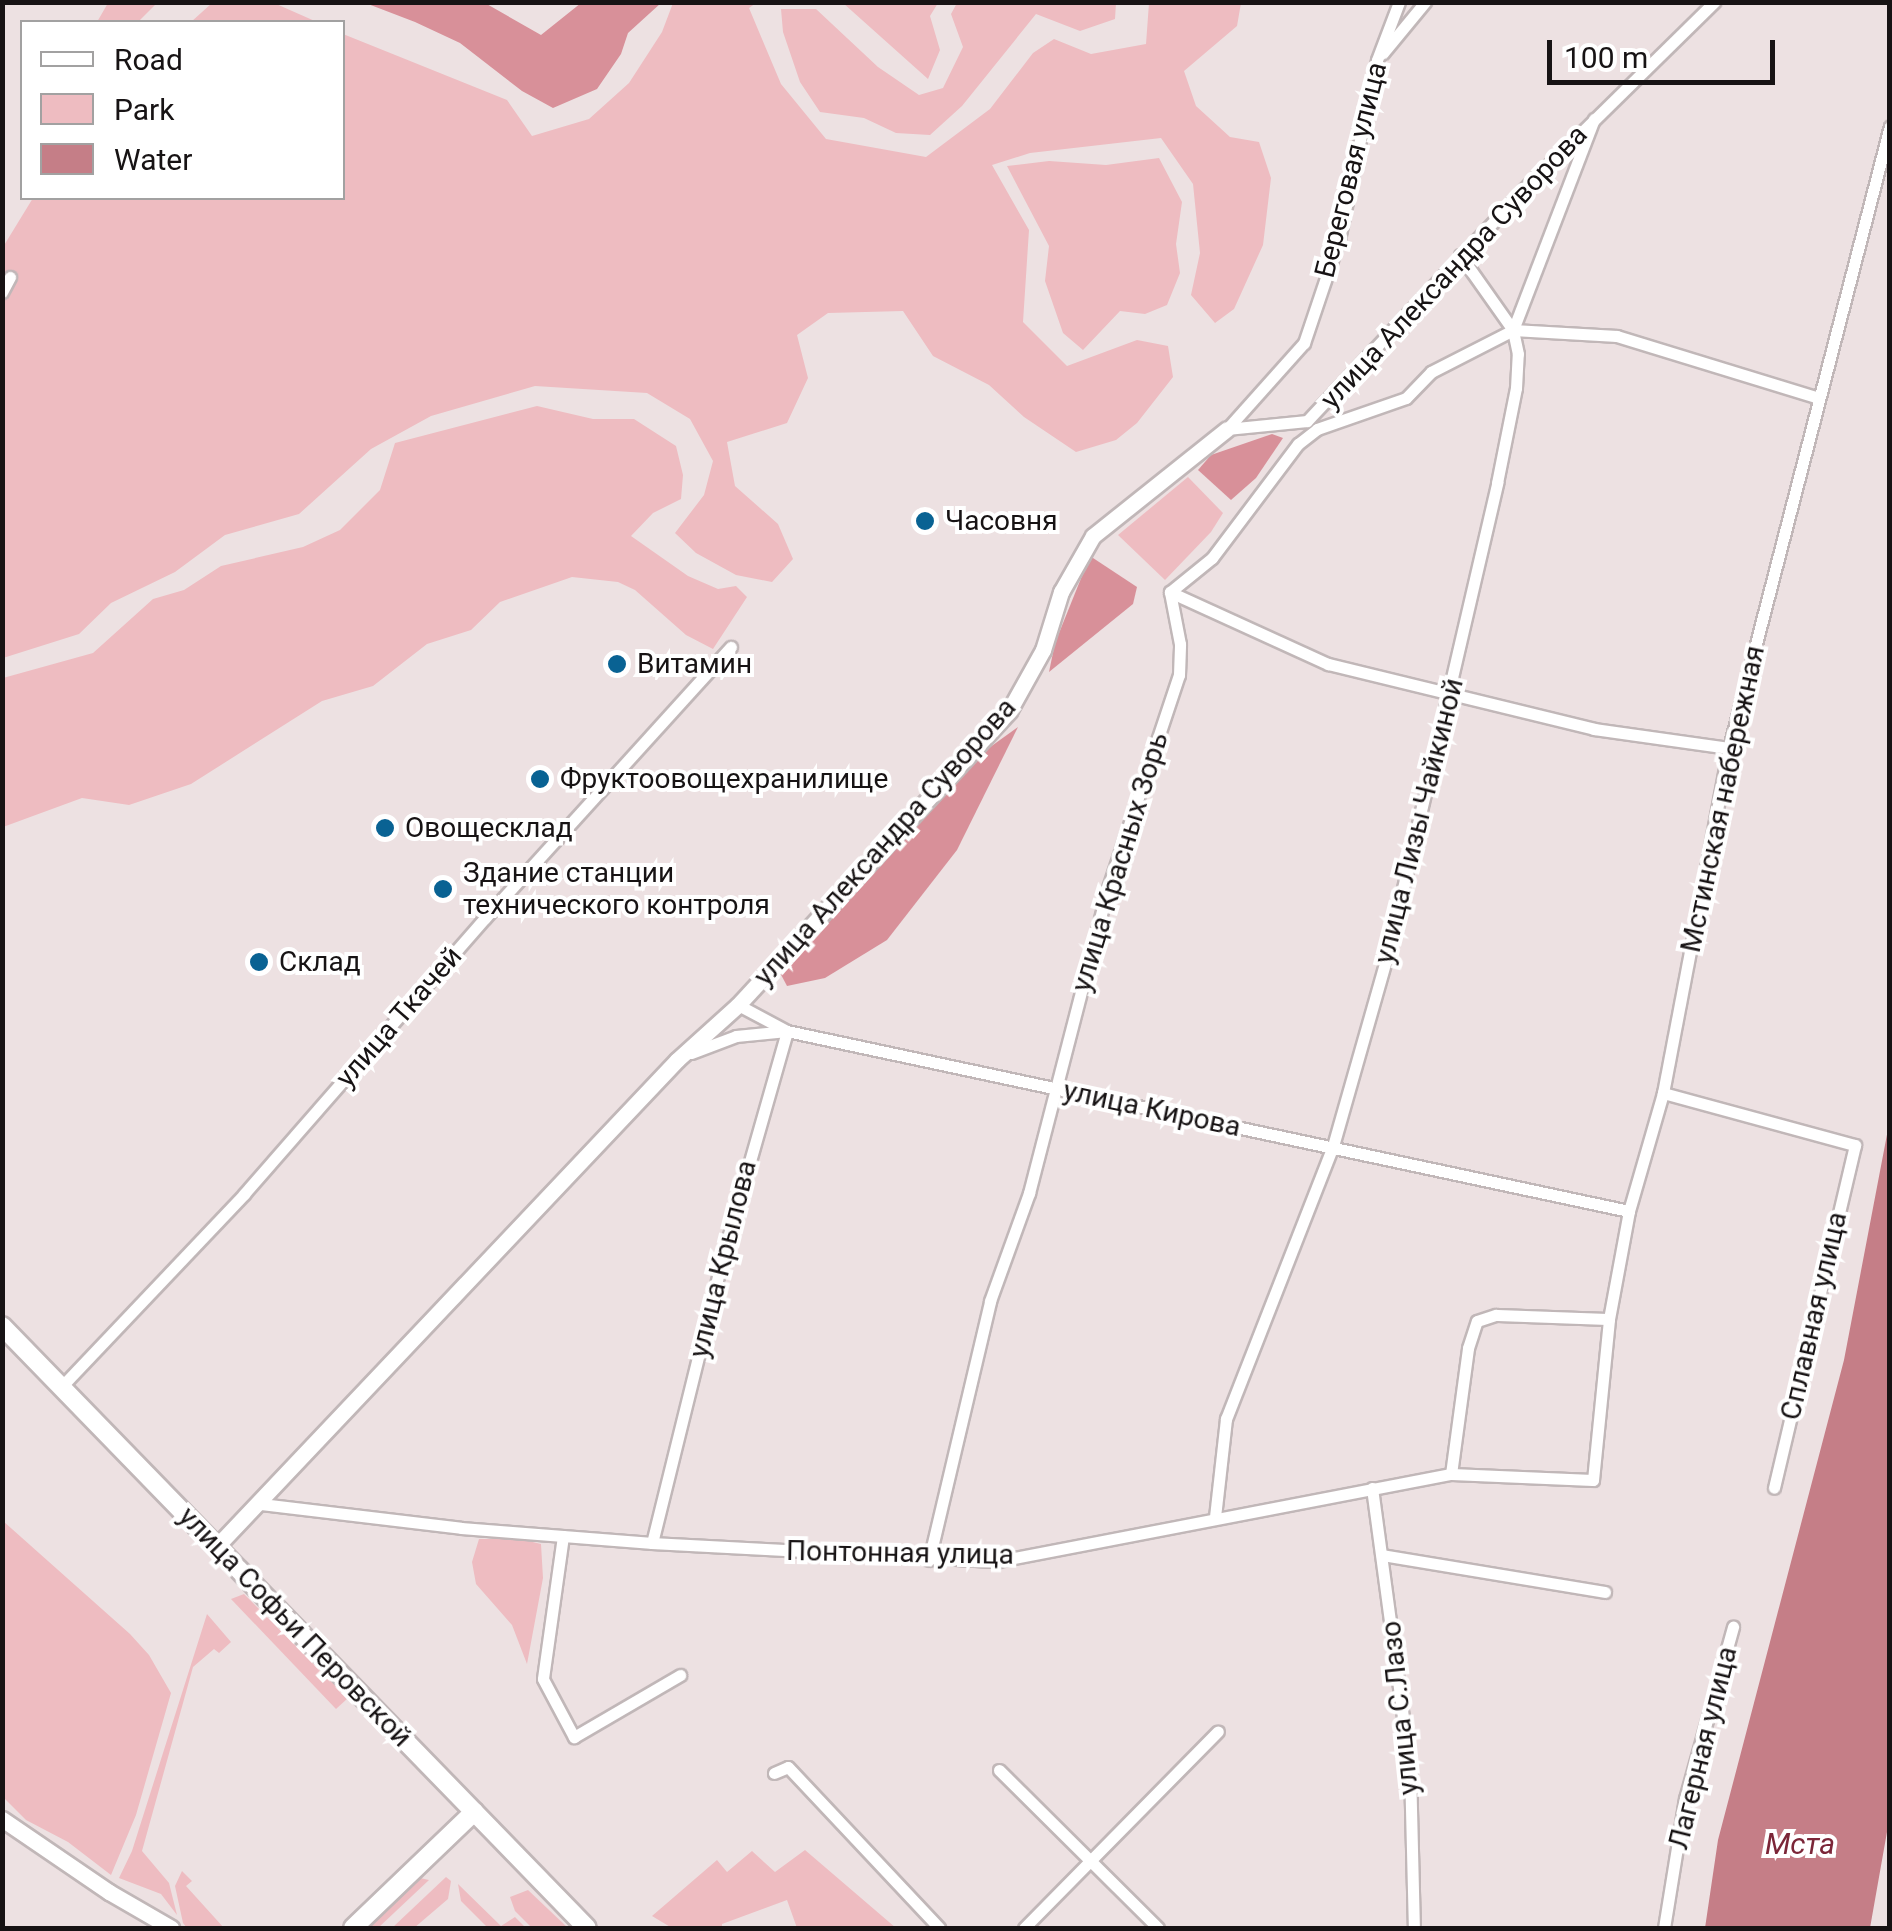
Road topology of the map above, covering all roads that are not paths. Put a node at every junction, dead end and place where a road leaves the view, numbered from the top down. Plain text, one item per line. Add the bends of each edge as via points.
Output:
1 (1399, 2) edge
2 (1426, 2) edge
3 (1714, 2) edge
4 (1377, 60) junction
5 (1594, 119) junction
6 (1890, 126) edge
7 (1460, 255) junction
8 (10, 278) dead end
9 (2, 292) edge
10 (1513, 330) junction
11 (1818, 398) junction
12 (1227, 429) junction
13 (1170, 592) junction
14 (731, 646) dead end
15 (1450, 697) junction
16 (1729, 748) junction
17 (738, 1005) junction
18 (787, 1031) junction
19 (677, 1060) junction
20 (1054, 1088) junction
21 (1663, 1093) junction
22 (1333, 1146) junction
23 (1629, 1211) junction
24 (1610, 1319) junction
25 (2, 1326) edge
26 (63, 1385) junction
27 (1450, 1474) junction
28 (1593, 1480) joint
29 (1372, 1488) junction
30 (1774, 1488) dead end
31 (261, 1504) junction
32 (1216, 1516) junction
33 (563, 1536) junction
34 (652, 1543) junction
35 (217, 1546) junction
36 (1382, 1555) junction
37 (928, 1560) junction
38 (1605, 1592) dead end
39 (1733, 1627) dead end
40 (680, 1674) dead end
41 (1218, 1732) dead end
42 (999, 1770) dead end
43 (774, 1773) dead end
44 (474, 1812) junction
45 (2, 1819) edge
46 (1087, 1861) junction
47 (171, 1928) edge
48 (353, 1928) edge
49 (587, 1928) edge
50 (939, 1928) edge
51 (1024, 1928) edge
52 (1158, 1928) edge
53 (1414, 1928) edge
54 (1664, 1928) edge

1 - 4 street, Береговая улица
2 - 4 street
3 - 5 street, улица Александра Суворова
4 - 12 street, Береговая улица via 1340,238 1304,342
5 - 7 street, улица Александра Суворова
5 - 10 street, улица Лизы Чайкиной
6 - 11 street, Мстинская набережная
7 - 10 street
7 - 12 street, улица Александра Суворова via 1307,421
8 - 9 street
10 - 11 street via 1617,336
10 - 13 street via 1431,372 1406,398 1317,429 1298,444 1212,558
10 - 15 street, улица Лизы Чайкиной via 1516,388
11 - 16 street, Мстинская набережная
12 - 17 street, улица Александра Суворова via 1093,536 1009,710
13 - 15 street via 1328,664
13 - 20 street, улица Красных Зорь via 1179,675 1107,891
14 - 26 street, улица Ткачей via 244,1194
15 - 16 street via 1594,729
15 - 22 street, улица Лизы Чайкиной
16 - 21 street, Мстинская набережная
17 - 18 street
17 - 19 street, улица Александра Суворова
18 - 19 street, улица Кирова via 736,1036
18 - 20 street, улица Кирова
18 - 34 street, улица Крылова
19 - 31 street, улица Александра Суворова
20 - 22 street, улица Кирова
20 - 37 street, улица Красных Зорь via 1029,1192 990,1301
21 - 23 street, Мстинская набережная
21 - 30 street, Сплавная улица via 1855,1145
22 - 23 street, улица Кирова
22 - 32 street, улица Лизы Чайкиной via 1226,1419
23 - 24 street, Мстинская набережная
24 - 27 street via 1496,1315 1477,1322
24 - 28 street, Мстинская набережная
25 - 26 main road, улица Софьи Перовской
26 - 35 main road, улица Софьи Перовской
27 - 28 street, Понтонная улица
27 - 29 street, Понтонная улица
29 - 32 street, Понтонная улица
29 - 36 street, улица С.Лазо
31 - 33 street, Понтонная улица
31 - 35 street, улица Александра Суворова
32 - 37 street, Понтонная улица via 998,1561
33 - 34 street, Понтонная улица
33 - 40 street via 543,1679 574,1737
34 - 37 street, Понтонная улица
35 - 44 main road, улица Софьи Перовской
36 - 38 street
36 - 53 street, улица С.Лазо via 1410,1768
39 - 54 street, Лагерная улица via 1685,1799
41 - 46 street
42 - 46 street
43 - 50 street via 788,1767
44 - 48 main road
44 - 49 main road, улица Софьи Перовской
45 - 47 street
46 - 51 street
46 - 52 street

